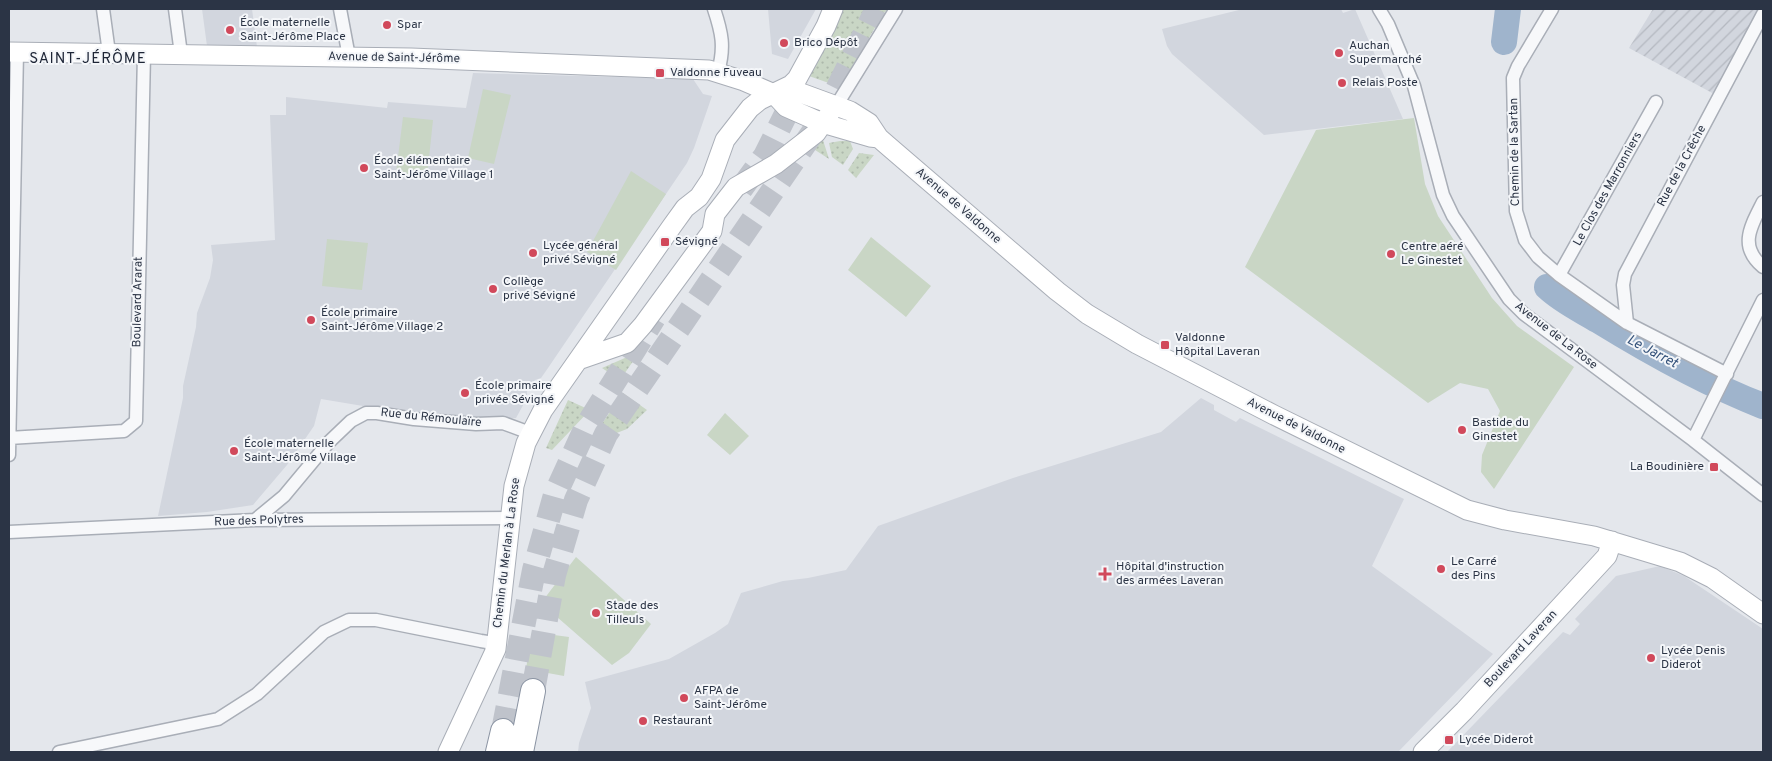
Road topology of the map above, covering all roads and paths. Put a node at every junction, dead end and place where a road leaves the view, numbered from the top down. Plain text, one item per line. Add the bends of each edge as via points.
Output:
1 (103, 9) edge
2 (176, 9) edge
3 (340, 9) edge
4 (714, 9) edge
5 (833, 9) edge
6 (896, 9) edge
7 (1379, 9) edge
8 (1552, 9) edge
9 (1763, 14) edge
10 (11, 50) edge
11 (108, 53) junction
12 (144, 54) junction
13 (182, 54) junction
14 (349, 57) junction
15 (718, 72) junction
16 (774, 94) junction
17 (1656, 102) dead end
18 (836, 106) junction
19 (822, 123) junction
20 (879, 138) junction
21 (1763, 202) edge
22 (11, 209) edge
23 (1763, 267) edge
24 (1559, 275) junction
25 (1763, 300) edge
26 (1627, 323) junction
27 (578, 360) junction
28 (1724, 379) junction
29 (530, 433) junction
30 (9, 438) edge
31 (1693, 440) junction
32 (9, 455) edge
33 (1763, 496) edge
34 (509, 518) junction
35 (254, 520) junction
36 (9, 532) edge
37 (1612, 541) junction
38 (1763, 614) edge
39 (496, 649) junction
40 (533, 691) tunnel mouth
41 (59, 752) edge
42 (448, 752) edge
43 (521, 752) edge
44 (1423, 752) edge

1 - 11 street
2 - 13 street
3 - 14 street
4 - 15 street via 722,37 723,54
5 - 16 street, Chemin du Merlan à La Rose via 797,79
6 - 18 street
7 - 31 street, Avenue de La Rose via 1414,86 1443,195 1453,216 1509,299 1555,338
8 - 24 street, Chemin de la Sartan via 1513,78 1516,211 1525,240 1538,257
9 - 26 street, Rue de la Crêche via 1625,274
10 - 11 street, Avenue de Saint-Jérôme
10 - 22 street
11 - 12 street, Avenue de Saint-Jérôme
12 - 13 street, Avenue de Saint-Jérôme
12 - 30 street, Boulevard Ararat via 136,421 124,431
13 - 14 street, Avenue de Saint-Jérôme
14 - 15 street, Avenue de Saint-Jérôme via 689,68
15 - 16 street, Avenue de Saint-Jérôme
16 - 18 street, Avenue de Valdonne via 801,93
16 - 19 street, Avenue de Valdonne via 786,107
16 - 27 street, Chemin du Merlan à La Rose via 750,108 725,140 711,179 699,197 685,208
17 - 24 street, Le Clos des Marronniers
18 - 19 street
18 - 20 street, Avenue de Valdonne via 869,123
19 - 20 street, Avenue de Valdonne
19 - 27 street via 816,133 776,164 736,187 715,214 712,231 643,325 626,343
20 - 37 street, Avenue de Valdonne via 1057,291 1118,334 1467,510
21 - 23 street via 1752,223 1749,242 1750,251
22 - 30 street
24 - 26 street, Chemin de la Sartan
25 - 28 street
26 - 28 street, Chemin de la Sartan
27 - 29 street, Chemin du Merlan à La Rose via 556,388
28 - 31 street
29 - 34 street, Chemin du Merlan à La Rose via 518,467
29 - 35 street, Rue du Rémoulaïre via 502,423 476,424 366,414 351,421 284,496
30 - 32 street
31 - 33 street, Avenue de La Rose
34 - 35 street, Rue des Polytres
34 - 39 street, Chemin du Merlan à La Rose
35 - 36 street, Rue des Polytres
37 - 38 street, Avenue de Valdonne via 1680,562 1712,578
37 - 44 street, Boulevard Laveran via 1607,556
39 - 41 street via 487,642 376,620 349,620 324,632 258,694 218,719
39 - 42 street, Chemin du Merlan à La Rose
40 - 43 highway

